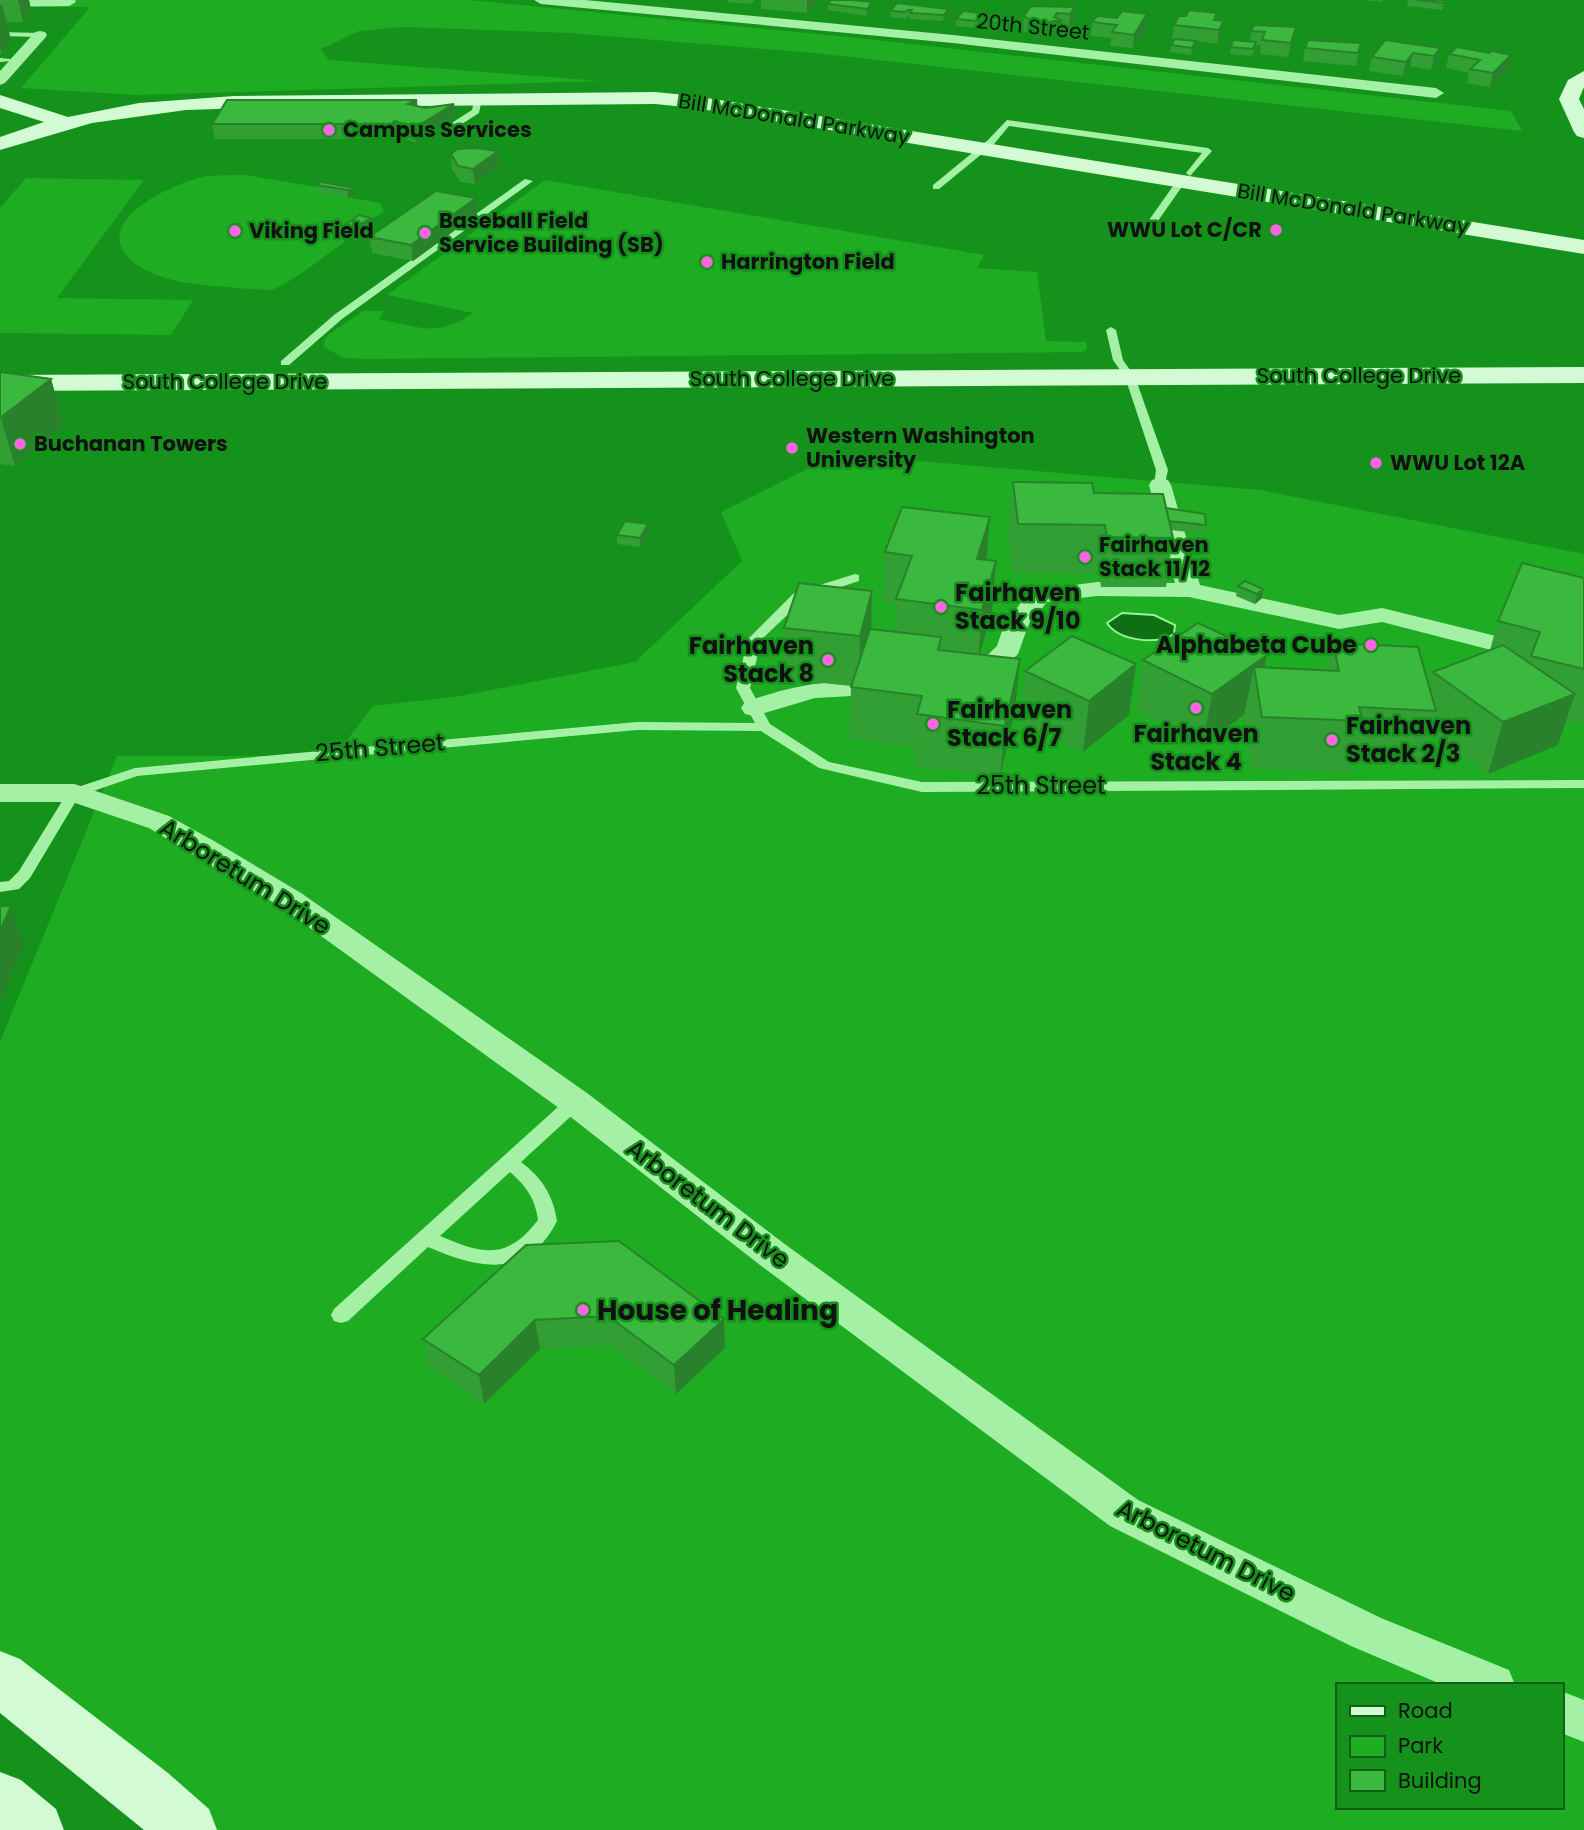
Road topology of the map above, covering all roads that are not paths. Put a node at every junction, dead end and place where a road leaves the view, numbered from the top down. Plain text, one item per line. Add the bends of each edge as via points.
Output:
1 (541, 0) edge
2 (69, 2) edge
3 (0, 3) edge
4 (0, 34) edge
5 (40, 35) joint
6 (0, 60) edge
7 (18, 60) junction
8 (0, 80) edge
9 (1581, 82) edge
10 (1436, 93) dead end
11 (478, 99) junction
12 (0, 101) edge
13 (59, 120) junction
14 (1584, 132) edge
15 (442, 133) edge
16 (0, 136) edge
17 (0, 145) edge
18 (987, 145) junction
19 (1185, 177) junction
20 (527, 181) dead end
21 (936, 187) dead end
22 (1152, 223) dead end
23 (1584, 234) edge
24 (1584, 247) edge
25 (1111, 330) dead end
26 (1584, 359) edge
27 (285, 363) junction
28 (0, 365) edge
29 (1124, 369) junction
30 (1584, 375) edge
31 (0, 383) edge
32 (1160, 485) joint
33 (855, 578) dead end
34 (1189, 590) junction
35 (1495, 643) edge
36 (906, 681) edge
37 (947, 686) edge
38 (759, 718) junction
39 (1584, 784) edge
40 (0, 793) edge
41 (74, 793) junction
42 (0, 887) edge
43 (575, 1102) junction
44 (509, 1162) junction
45 (425, 1238) junction
46 (341, 1315) dead end
47 (0, 1678) edge
48 (1489, 1683) edge
49 (1563, 1713) edge
50 (1584, 1721) edge
51 (0, 1801) edge
52 (35, 1830) edge
53 (188, 1830) edge

1 - 10 street, 20th Street via 953,39
2 - 3 street
4 - 5 lane
5 - 7 street
6 - 7 lane
7 - 8 street
9 - 14 main road via 1569,99
11 - 13 main road, Bill McDonald Parkway via 225,101
11 - 15 lane via 476,111
11 - 18 main road, Bill McDonald Parkway via 670,100
12 - 13 main road
13 - 16 main road, Bill McDonald Parkway
13 - 17 main road, Bill McDonald Parkway
13 - 18 main road, Bill McDonald Parkway via 143,101 234,93 655,92 715,97
18 - 19 main road, Bill McDonald Parkway
18 - 19 lane via 1007,123 1208,151
18 - 21 lane
19 - 22 lane
19 - 23 main road, Bill McDonald Parkway
19 - 24 main road, Bill McDonald Parkway
20 - 27 lane via 338,317
25 - 29 lane
26 - 29 main road, South College Drive
27 - 28 main road, South College Drive
27 - 29 main road, South College Drive
29 - 30 main road, South College Drive
29 - 31 main road, South College Drive
29 - 32 lane via 1162,470
32 - 34 street
33 - 38 lane via 799,596 755,639 743,688
34 - 35 street via 1339,622 1382,615
34 - 37 street via 1097,589 1038,596 1016,625 1009,649 982,674
36 - 38 street via 866,676 861,690 815,690
38 - 39 lane, 25th Street via 824,765 922,787
38 - 41 lane, 25th Street via 135,772
40 - 41 street, 25th Street
41 - 42 lane via 25,874 15,885
41 - 43 street, Arboretum Drive via 159,822 291,900
43 - 44 lane
43 - 48 street, Arboretum Drive via 773,1255 1124,1513 1366,1632
44 - 45 lane
44 - 45 lane via 532,1180 545,1200 548,1221 533,1242 507,1257 475,1259
45 - 46 lane
47 - 53 main road
49 - 50 street
51 - 52 main road

